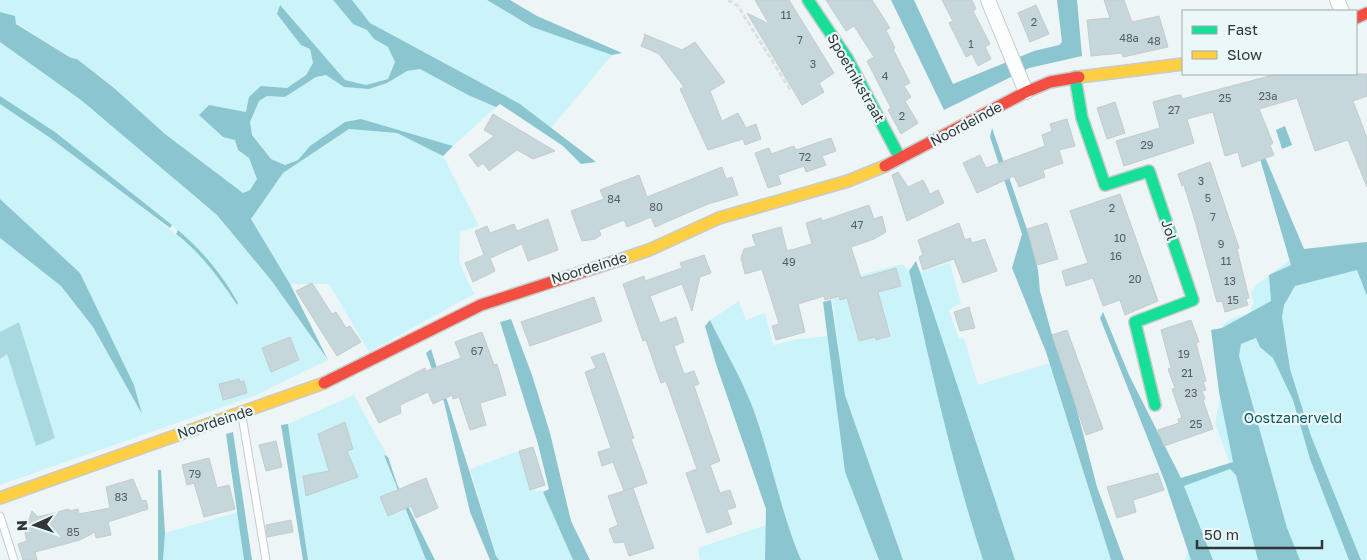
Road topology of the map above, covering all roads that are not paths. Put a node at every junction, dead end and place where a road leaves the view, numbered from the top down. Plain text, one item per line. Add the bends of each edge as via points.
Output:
1 (808, 0) edge
2 (988, 0) edge
3 (1182, 64) edge
4 (1075, 77) junction
5 (1026, 92) junction
6 (900, 158) junction
7 (1155, 405) dead end
8 (241, 413) junction
9 (0, 498) edge
10 (0, 516) edge
11 (14, 560) edge
12 (266, 560) edge

1 - 6 street, Spoetnikstraat via 847,58
2 - 5 street
3 - 4 street, Noordeinde
4 - 5 street, Noordeinde via 1050,82
4 - 7 street, Jol via 1082,118 1105,185 1149,171 1193,300 1135,322
5 - 6 street, Noordeinde
6 - 8 street, Noordeinde via 848,181 719,218 649,250 481,305 324,384
8 - 9 street, Noordeinde
8 - 12 lane
10 - 11 lane

